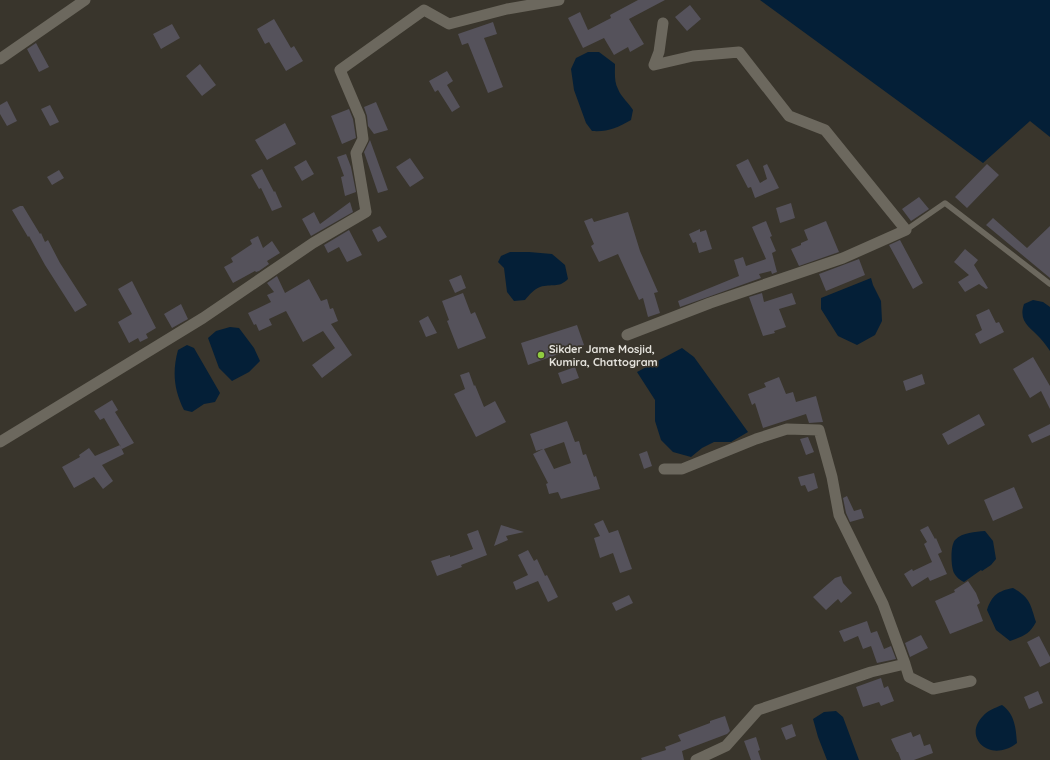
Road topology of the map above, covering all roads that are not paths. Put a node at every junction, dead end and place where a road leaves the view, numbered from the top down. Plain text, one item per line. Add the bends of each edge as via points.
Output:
1 (85, 0) edge
2 (558, 0) edge
3 (663, 23) dead end
4 (0, 59) edge
5 (906, 230) junction
6 (1050, 284) edge
7 (627, 335) dead end
8 (0, 442) edge
9 (664, 469) dead end
10 (905, 664) junction
11 (971, 682) dead end
12 (696, 760) edge

1 - 4 street
2 - 8 street via 507,9 449,24 424,10 340,70 360,117 363,139 356,153 366,212 313,243 203,318
3 - 5 street via 659,52 654,65 693,56 739,52 788,116 825,130
5 - 6 lane via 945,203
5 - 7 street via 843,258 710,303
9 - 10 street via 682,469 788,429 819,430 839,515 882,604
10 - 11 street via 909,677 933,689
10 - 12 street via 871,672 758,710 726,746

